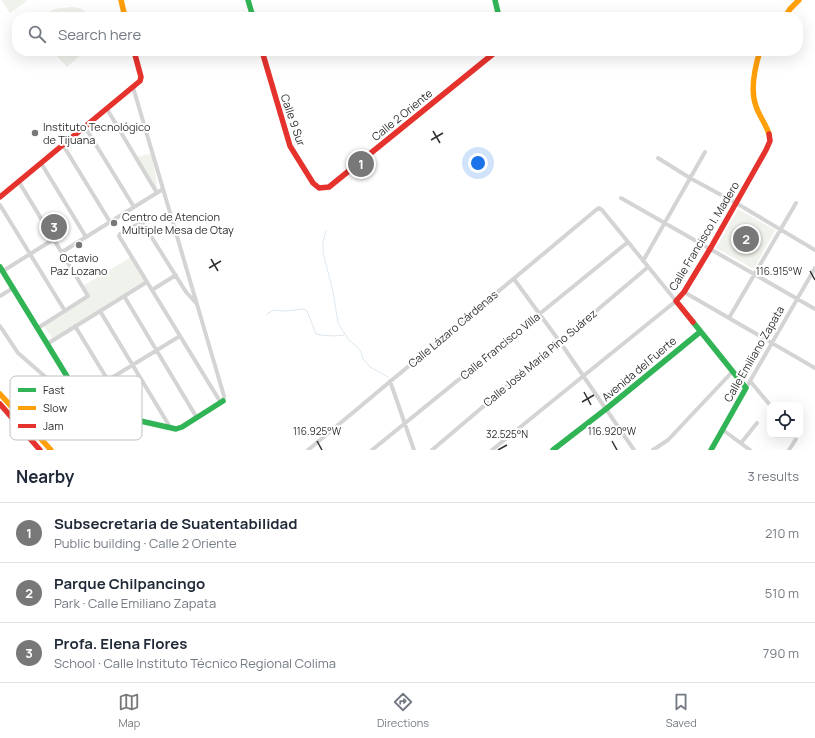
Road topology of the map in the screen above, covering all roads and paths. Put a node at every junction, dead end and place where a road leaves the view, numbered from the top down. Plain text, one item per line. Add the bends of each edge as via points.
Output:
1 (121, 0) edge
2 (248, 0) edge
3 (495, 0) edge
4 (799, 0) edge
5 (124, 12) edge
6 (252, 12) edge
7 (499, 12) edge
8 (788, 12) edge
9 (135, 56) edge
10 (263, 56) edge
11 (491, 56) edge
12 (758, 56) edge
13 (132, 87) junction
14 (107, 109) junction
15 (85, 126) junction
16 (64, 145) junction
17 (705, 152) dead end
18 (658, 158) dead end
19 (41, 163) junction
20 (690, 178) junction
21 (19, 182) junction
22 (319, 188) joint
23 (163, 190) junction
24 (157, 193) junction
25 (0, 197) edge
26 (621, 198) dead end
27 (736, 203) junction
28 (796, 204) dead end
29 (0, 205) edge
30 (134, 207) junction
31 (110, 222) junction
32 (666, 223) junction
33 (780, 230) junction
34 (86, 237) junction
35 (54, 239) junction
36 (628, 242) junction
37 (710, 249) junction
38 (815, 250) edge
39 (62, 252) junction
40 (30, 254) junction
41 (643, 261) junction
42 (648, 267) junction
43 (815, 268) edge
44 (1, 269) edge
45 (754, 274) junction
46 (176, 275) junction
47 (514, 279) junction
48 (147, 282) junction
49 (13, 288) junction
50 (152, 290) junction
51 (684, 292) junction
52 (0, 296) edge
53 (124, 296) junction
54 (797, 299) junction
55 (676, 301) junction
56 (197, 305) junction
57 (815, 309) edge
58 (65, 311) junction
59 (100, 311) junction
60 (539, 314) junction
61 (729, 318) junction
62 (0, 326) edge
63 (75, 326) junction
64 (38, 328) junction
65 (700, 332) junction
66 (180, 336) junction
67 (560, 342) junction
68 (772, 343) junction
69 (47, 344) junction
70 (156, 351) junction
71 (132, 366) junction
72 (815, 368) edge
73 (733, 371) junction
74 (583, 375) junction
75 (44, 376) edge
76 (66, 376) edge
77 (106, 376) edge
78 (115, 376) edge
79 (138, 376) edge
80 (390, 381) junction
81 (750, 381) junction
82 (142, 383) edge
83 (746, 388) junction
84 (0, 394) edge
85 (222, 402) junction
86 (768, 402) edge
87 (0, 404) edge
88 (10, 405) edge
89 (606, 409) junction
90 (10, 416) edge
91 (197, 418) junction
92 (142, 422) edge
93 (405, 423) junction
94 (757, 423) dead end
95 (170, 429) junction
96 (723, 430) junction
97 (795, 438) edge
98 (31, 440) edge
99 (42, 440) edge
100 (741, 443) junction
101 (744, 448) edge
102 (40, 450) edge
103 (51, 450) edge
104 (308, 450) edge
105 (372, 450) edge
106 (414, 450) edge
107 (432, 450) edge
108 (492, 450) edge
109 (553, 450) edge
110 (634, 450) edge
111 (653, 450) edge
112 (711, 450) edge
113 (750, 450) edge
114 (789, 450) edge

1 - 5 street
2 - 6 street
3 - 7 street
4 - 8 street
9 - 13 street via 141,77
10 - 22 street, Calle 9 Sur via 290,146 313,183
11 - 22 street, Calle 2 Oriente via 329,187
12 - 27 street, Calle Francisco I. Madero via 754,102 770,138 766,150
13 - 14 street
13 - 23 street
14 - 15 street
14 - 24 street
15 - 16 street
15 - 30 street
16 - 19 street
16 - 31 street
17 - 20 street
18 - 20 street
19 - 21 street
19 - 34 street
20 - 27 street
20 - 32 street
21 - 25 street
21 - 35 street
23 - 24 street
23 - 56 street
24 - 30 street
26 - 32 street
27 - 33 street
27 - 37 street, Calle Francisco I. Madero
28 - 33 street
29 - 40 street
30 - 31 street
31 - 34 street
32 - 37 street
32 - 41 street
33 - 38 street
33 - 45 street
34 - 39 street
35 - 39 street
35 - 40 street
36 - 41 street
36 - 47 street, Calle Lázaro Cárdenas via 599,208
36 - 60 street, Calle Francisco Villa
37 - 45 street
37 - 51 street, Calle Francisco I. Madero
39 - 58 street via 88,296
40 - 44 street
40 - 58 street
41 - 42 street
42 - 55 street
42 - 67 street, Calle José María Pino Suárez
43 - 54 street, Calle Emiliano Zapata
44 - 49 street
45 - 54 street
45 - 61 street
46 - 48 street via 142,221 119,235
46 - 50 street
46 - 56 street via 188,296
47 - 60 street
47 - 80 street, Calle Lázaro Cárdenas
48 - 50 street
48 - 53 street
49 - 52 street
49 - 64 street
50 - 66 street
51 - 55 street, Calle Francisco I. Madero
51 - 61 street
53 - 59 street
53 - 70 street
54 - 57 street
54 - 68 street, Calle Emiliano Zapata
55 - 65 street
55 - 74 street, Calle Francisco I. Madero
56 - 85 street via 224,396
58 - 64 street
59 - 63 street
59 - 71 street
60 - 67 street
60 - 93 street, Calle Francisco Villa
61 - 68 street
62 - 75 street via 18,353
63 - 69 street
63 - 77 street
64 - 69 street
65 - 73 street
65 - 89 street, Avenida del Fuerte
66 - 70 street
66 - 85 street
67 - 74 street
67 - 107 street, Calle José María Pino Suárez
68 - 72 street
68 - 81 street, Calle Emiliano Zapata
69 - 76 street
70 - 71 street
70 - 91 street
71 - 78 street
71 - 79 street
73 - 83 street
73 - 111 street via 668,440
74 - 89 street
74 - 108 street, Calle Francisco I. Madero
80 - 93 street
80 - 104 street, Calle Lázaro Cárdenas
81 - 83 street, Calle Emiliano Zapata
81 - 86 street
82 - 95 street
83 - 96 street, Calle Emiliano Zapata
84 - 88 street
85 - 91 street
87 - 90 street
89 - 109 street, Avenida del Fuerte
89 - 110 street
91 - 95 street via 179,429
92 - 95 street
93 - 105 street, Calle Francisco Villa
93 - 106 street
94 - 100 street
96 - 100 street
96 - 112 street, Calle Emiliano Zapata
97 - 114 street
98 - 102 street
99 - 103 street
100 - 101 street
101 - 113 street

